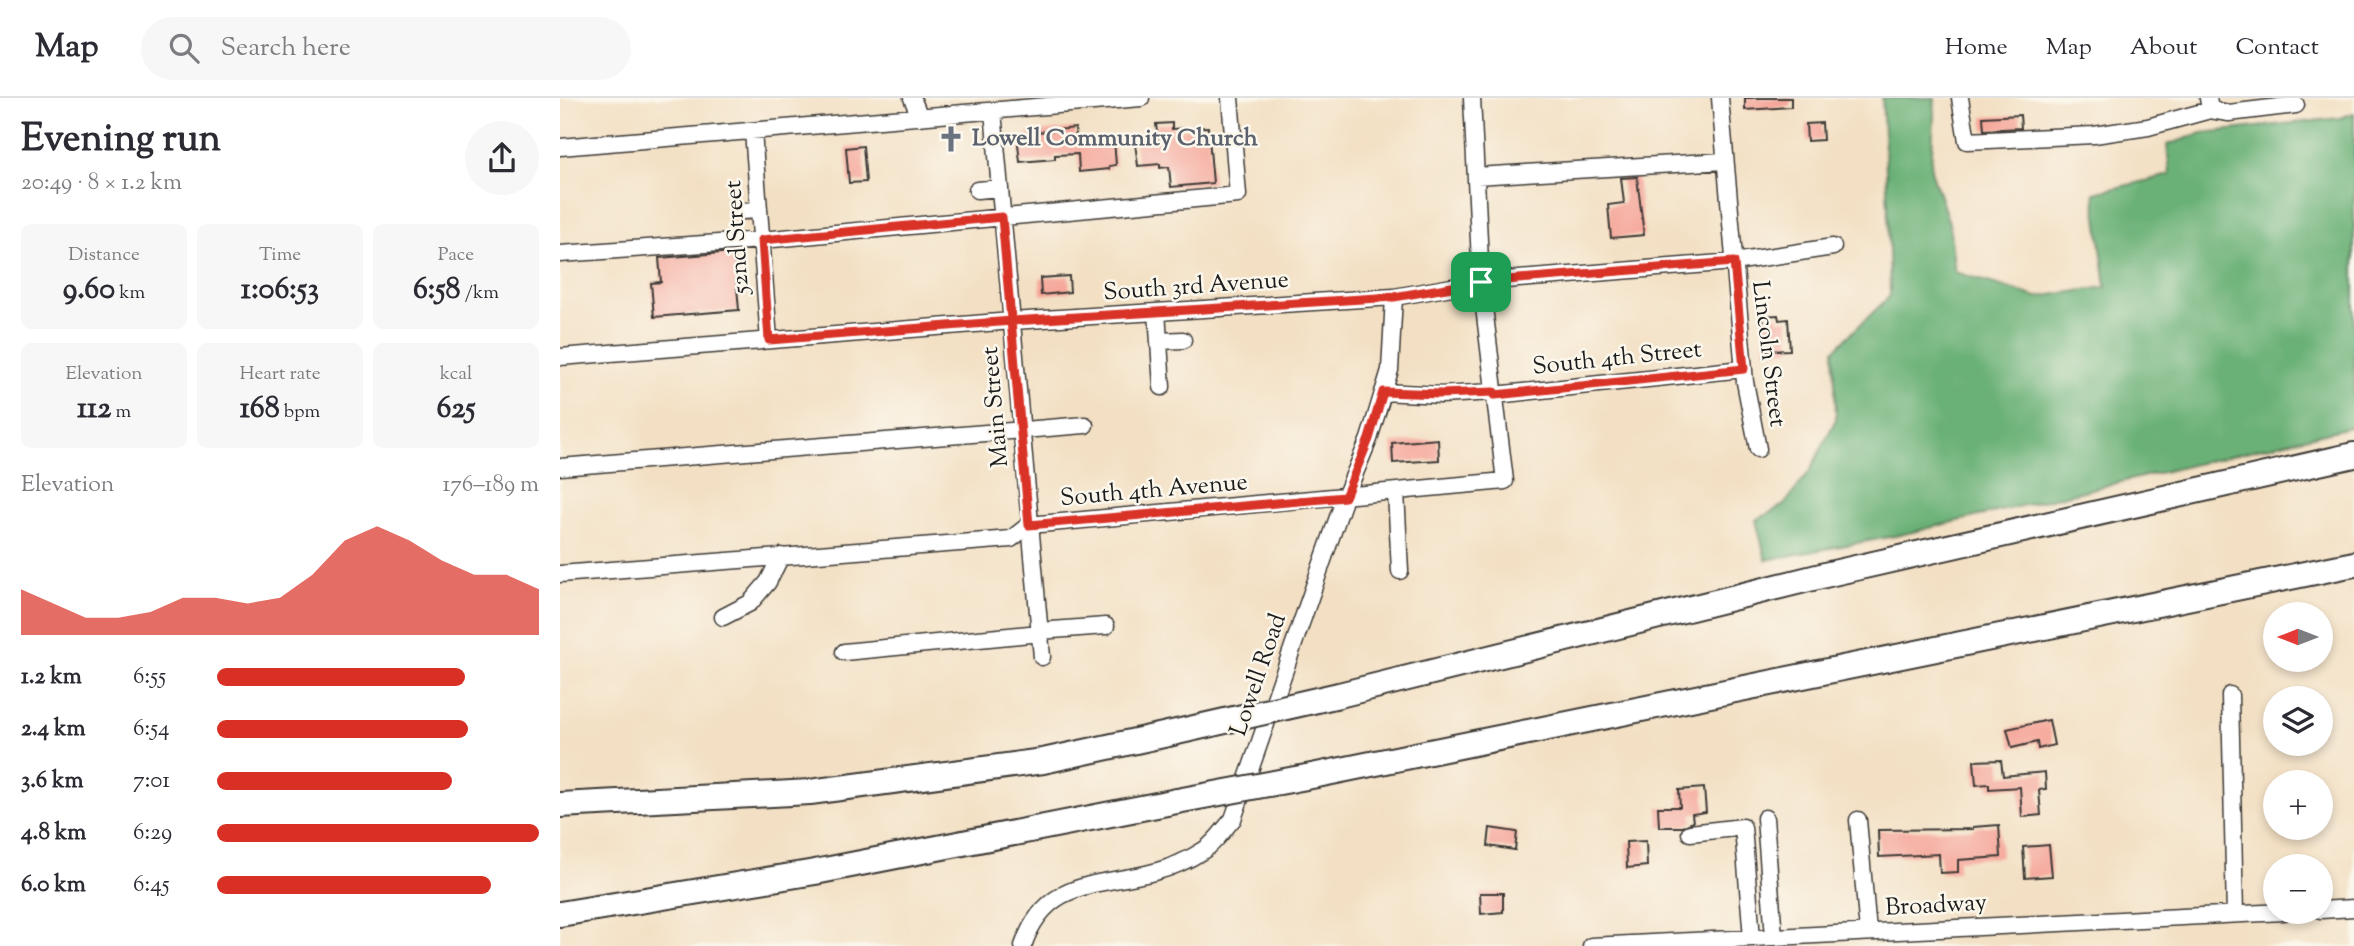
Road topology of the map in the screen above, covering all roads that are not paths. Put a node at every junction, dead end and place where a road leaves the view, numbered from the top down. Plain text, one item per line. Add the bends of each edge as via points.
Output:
1 (912, 98) edge
2 (1141, 98) edge
3 (1230, 98) edge
4 (1472, 98) edge
5 (1720, 98) edge
6 (1960, 98) edge
7 (2209, 104) edge
8 (2296, 105) dead end
9 (993, 111) junction
10 (920, 117) junction
11 (753, 131) junction
12 (560, 147) edge
13 (1725, 161) junction
14 (1476, 176) junction
15 (1000, 188) junction
16 (977, 190) dead end
17 (759, 210) junction
18 (741, 211) dead end
19 (1002, 217) junction
20 (762, 240) junction
21 (1833, 247) dead end
22 (560, 254) edge
23 (1734, 262) junction
24 (1481, 282) junction
25 (1394, 297) junction
26 (1157, 312) junction
27 (1012, 321) junction
28 (769, 340) junction
29 (1183, 340) dead end
30 (1159, 341) junction
31 (560, 357) edge
32 (1744, 369) junction
33 (1162, 387) dead end
34 (1383, 392) junction
35 (1494, 393) junction
36 (1086, 425) dead end
37 (1021, 428) junction
38 (1758, 449) dead end
39 (2354, 455) edge
40 (560, 467) edge
41 (1396, 492) junction
42 (1345, 497) junction
43 (1029, 525) junction
44 (781, 556) junction
45 (2354, 564) edge
46 (1400, 571) dead end
47 (560, 574) edge
48 (723, 617) dead end
49 (1105, 626) dead end
50 (1040, 632) junction
51 (844, 652) dead end
52 (1042, 657) dead end
53 (2230, 695) dead end
54 (560, 806) edge
55 (1765, 818) dead end
56 (1858, 820) dead end
57 (1689, 833) dead end
58 (2354, 908) edge
59 (2333, 909) edge
60 (2263, 913) edge
61 (560, 914) edge
62 (2235, 914) junction
63 (1868, 932) junction
64 (1774, 937) junction
65 (1752, 938) junction
66 (1024, 946) edge
67 (1591, 946) edge

1 - 10 street
2 - 9 street
3 - 19 street via 1238,195
4 - 14 street
5 - 13 street, Lincoln Street
6 - 7 street via 1967,141 2094,135 2148,127
7 - 8 street via 2229,113
9 - 10 street
9 - 15 street, Main Street
10 - 11 street
11 - 12 street
11 - 17 street, 52nd Street
13 - 14 street
13 - 23 street, Lincoln Street
14 - 24 street
15 - 16 street
15 - 19 street, Main Street
17 - 18 street
17 - 20 street, 52nd Street
19 - 20 street
19 - 27 street, Main Street
20 - 22 street
20 - 28 street, 52nd Street
21 - 23 street, South 3rd Avenue
23 - 24 street, South 3rd Avenue
23 - 32 street, Lincoln Street
24 - 25 street, South 3rd Avenue
24 - 35 street
25 - 26 street, South 3rd Avenue
25 - 34 street, Lowell Road via 1390,370
26 - 27 street, South 3rd Avenue
26 - 30 street
27 - 28 street, South 3rd Avenue
27 - 37 street, Main Street
28 - 31 street, South 3rd Avenue
29 - 30 street
30 - 33 street
32 - 35 street, South 4th Street
32 - 38 street, Lincoln Street
34 - 35 street, South 4th Street
34 - 42 street, Lowell Road
35 - 41 street, South 4th Avenue via 1505,481
36 - 37 street
37 - 40 street
37 - 43 street, Main Street
39 - 54 highway, bridge via 1043,761 810,792
41 - 42 street, South 4th Avenue
41 - 46 street
42 - 43 street, South 4th Avenue
42 - 66 street, Lowell Road via 1233,819 1205,849 1157,872 1101,882 1057,897 1035,917
43 - 44 street, South 4th Avenue via 1011,539
43 - 50 street, Main Street
44 - 47 street, South 4th Avenue
44 - 48 street via 750,603
45 - 61 highway, bridge via 1317,775 802,874
49 - 50 street
50 - 51 street
50 - 52 street, Main Street
53 - 62 street
55 - 64 street
56 - 63 street
57 - 65 street via 1742,827
58 - 59 street
60 - 62 street, Broadway
62 - 63 street, Broadway
63 - 64 street, Broadway
64 - 65 street, Broadway
65 - 67 street, Broadway

